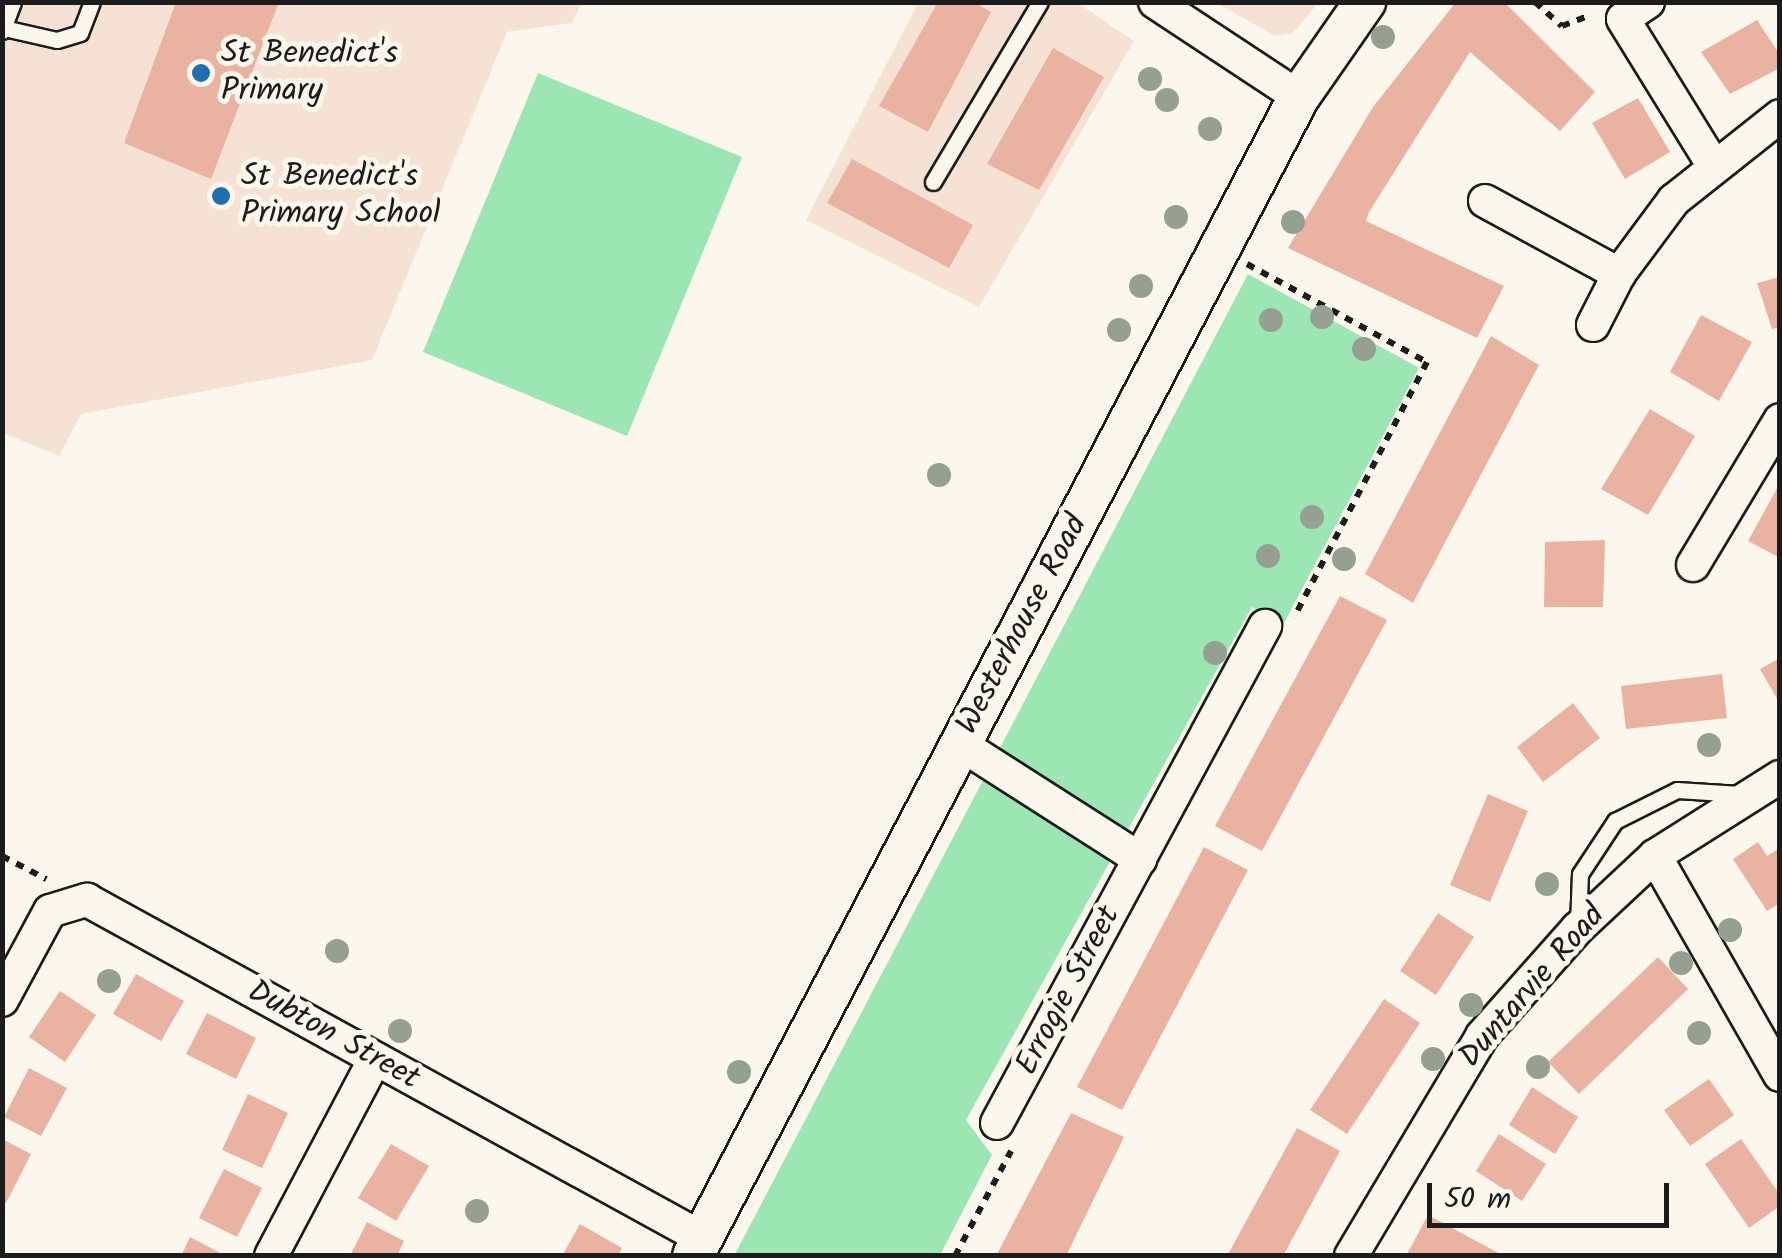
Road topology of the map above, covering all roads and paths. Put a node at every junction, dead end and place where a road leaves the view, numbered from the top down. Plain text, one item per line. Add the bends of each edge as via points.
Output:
1 (13, 2) edge
2 (92, 2) edge
3 (1040, 2) edge
4 (1155, 2) edge
5 (1366, 2) edge
6 (1535, 2) edge
7 (1635, 10) edge
8 (3, 30) edge
9 (1299, 97) junction
10 (1780, 116) edge
11 (1712, 165) junction
12 (933, 182) dead end
13 (1485, 201) dead end
14 (1220, 249) junction
15 (1619, 274) junction
16 (1594, 325) dead end
17 (1780, 420) edge
18 (1694, 565) dead end
19 (1261, 634) joint
20 (960, 744) junction
21 (1780, 777) edge
22 (1745, 794) junction
23 (1655, 856) junction
24 (1140, 859) junction
25 (1578, 929) junction
26 (2, 1000) edge
27 (375, 1059) junction
28 (1780, 1075) edge
29 (997, 1122) dead end
30 (697, 1247) edge
31 (271, 1256) edge
32 (1351, 1256) edge

1 - 8 lane
2 - 8 lane via 80,33 57,40
3 - 12 lane
4 - 9 street
5 - 9 street, Westerhouse Road
6 - 7 path via 1562,26 1610,8
7 - 11 street
9 - 14 street, Westerhouse Road
10 - 11 street
11 - 15 street via 1674,200
13 - 15 street
14 - 19 path via 1427,362 1276,654
14 - 20 street, Westerhouse Road
15 - 16 street
17 - 18 street
19 - 24 street, Errogie Street
20 - 24 street
20 - 30 street, Westerhouse Road
21 - 22 street, Duntarvie Road
22 - 23 street, Duntarvie Road
22 - 25 lane via 1678,790 1615,821 1580,874
23 - 25 street, Duntarvie Road
23 - 28 street
24 - 29 street, Errogie Street
25 - 32 street, Duntarvie Road via 1482,1036
26 - 27 street, Dubton Street via 50,911 87,900
27 - 30 street, Dubton Street
27 - 31 street

